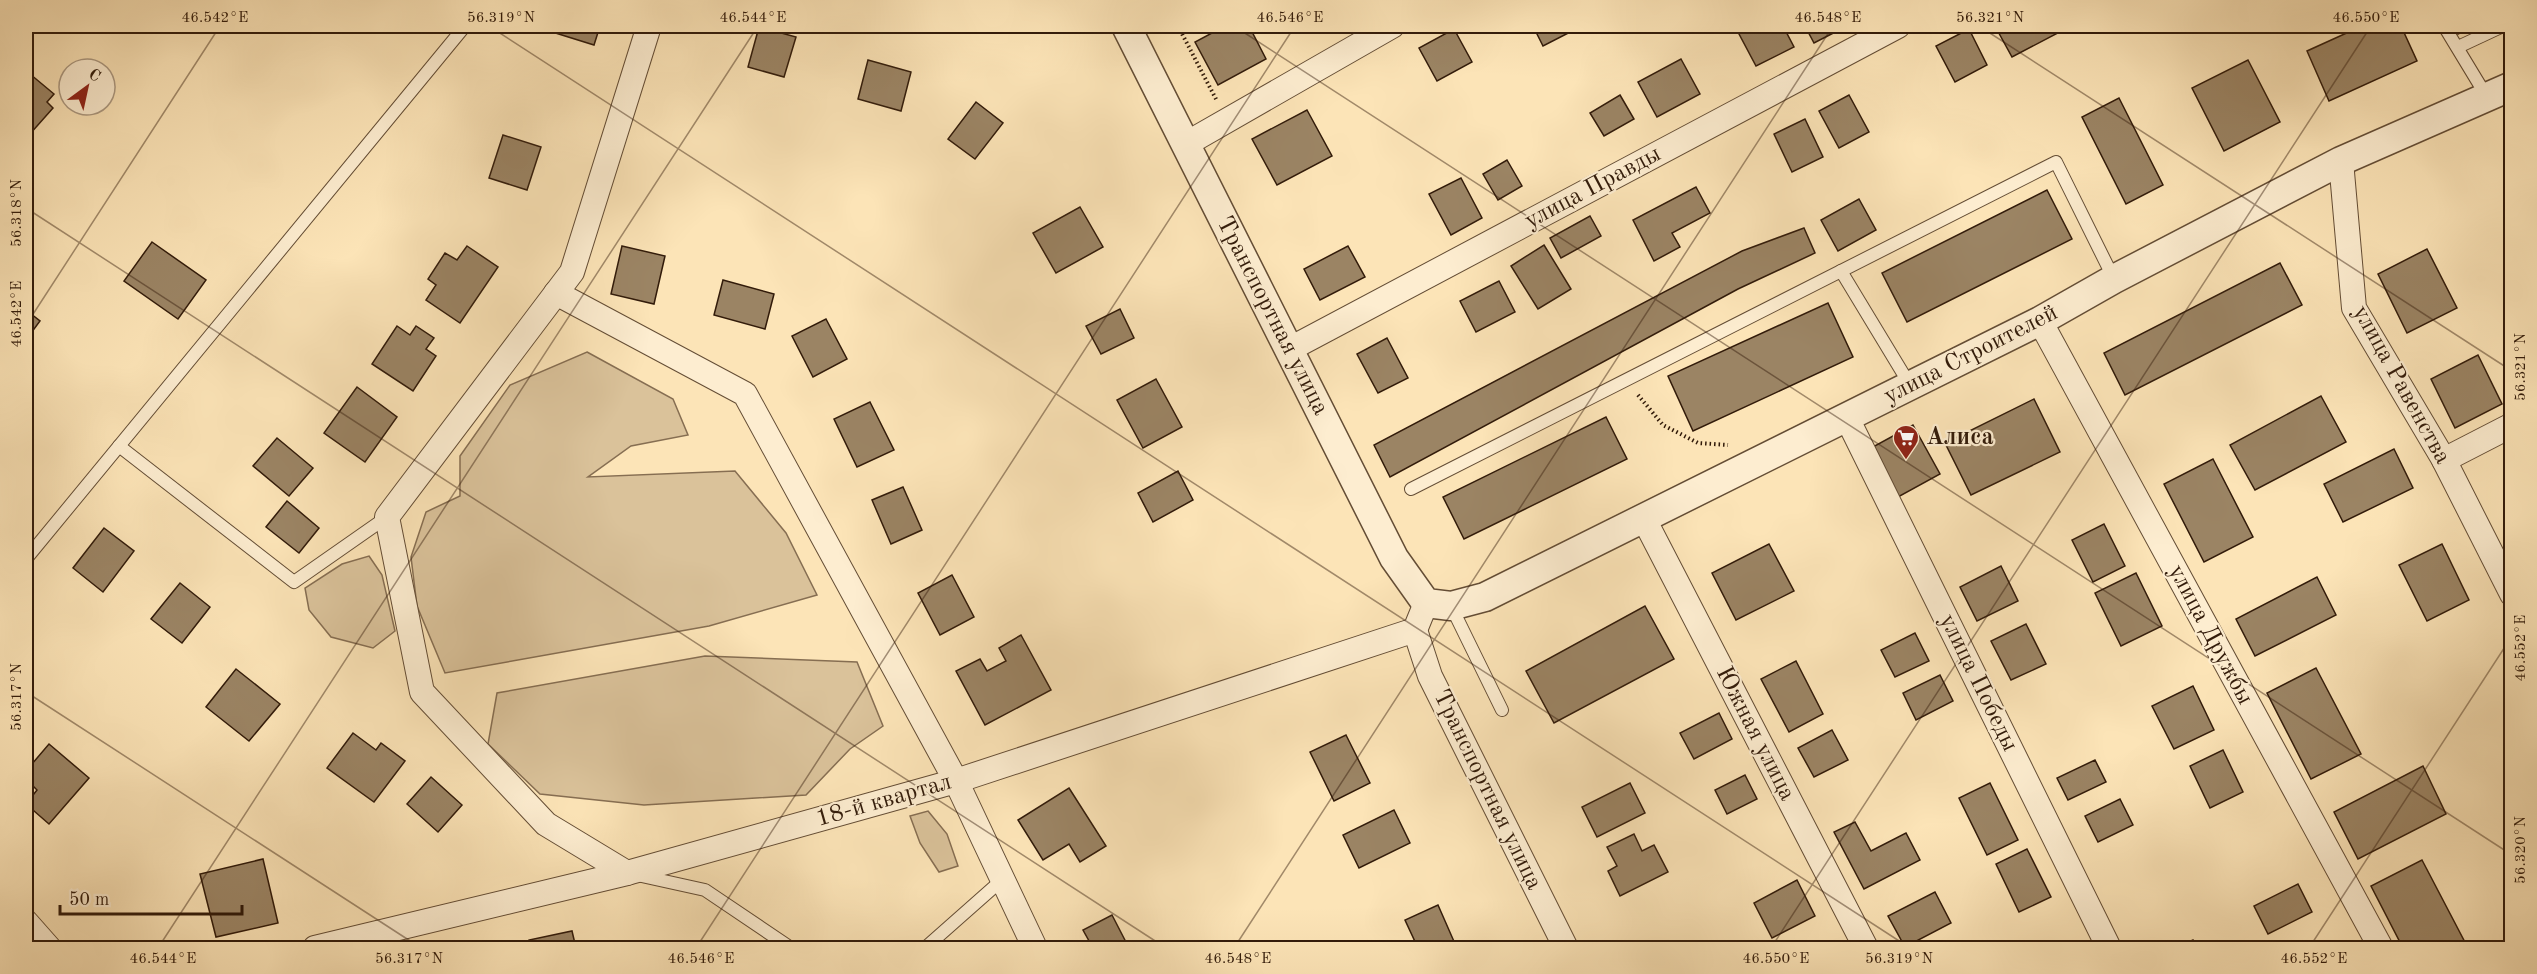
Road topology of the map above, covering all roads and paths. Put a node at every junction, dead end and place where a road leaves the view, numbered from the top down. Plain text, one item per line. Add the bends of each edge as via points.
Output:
1 (465, 26) edge
2 (649, 26) edge
3 (1125, 26) edge
4 (1178, 26) edge
5 (1392, 26) edge
6 (1898, 26) edge
7 (2444, 26) edge
8 (2504, 26) edge
9 (2458, 47) junction
10 (2500, 92) edge
11 (1227, 121) junction
12 (1186, 144) junction
13 (2341, 161) junction
14 (1841, 271) junction
15 (2114, 279) junction
16 (556, 293) junction
17 (2040, 321) junction
18 (1288, 350) junction
19 (1626, 380) junction
20 (1911, 386) junction
21 (1847, 418) junction
22 (2511, 425) edge
23 (119, 446) junction
24 (1730, 446) dead end
25 (2444, 460) junction
26 (1411, 489) dead end
27 (387, 517) junction
28 (1644, 519) junction
29 (26, 559) edge
30 (2511, 594) edge
31 (1438, 604) junction
32 (1415, 630) junction
33 (1502, 710) dead end
34 (956, 781) junction
35 (627, 873) junction
36 (1003, 879) junction
37 (26, 922) edge
38 (50, 948) edge
39 (315, 948) edge
40 (791, 948) edge
41 (925, 948) edge
42 (1035, 948) edge
43 (1566, 948) edge
44 (1866, 948) edge
45 (2109, 948) edge
46 (2381, 948) edge

1 - 23 lane
2 - 16 street via 572,272
3 - 12 street, Транспортная улица
4 - 11 path
5 - 11 street
6 - 18 street, улица Правды
7 - 9 lane
8 - 9 lane
9 - 10 lane
10 - 13 street, улица Строителей
11 - 12 street
12 - 18 street, Транспортная улица
13 - 15 street, улица Строителей
13 - 25 street, улица Равенства via 2354,308
14 - 15 lane via 2056,162
14 - 19 lane
14 - 20 lane
15 - 17 street, улица Строителей
16 - 27 street
16 - 34 street via 746,394
17 - 20 street, улица Строителей
17 - 46 street, улица Дружбы
18 - 31 street, Транспортная улица via 1394,558
19 - 24 path via 1663,425 1698,443
19 - 26 lane
20 - 21 street, улица Строителей
21 - 28 street, улица Строителей
21 - 45 street, улица Победы
22 - 25 street
23 - 27 lane via 294,582
23 - 29 lane
25 - 30 street, улица Равенства
27 - 35 street via 422,692 546,825
28 - 31 street, улица Строителей via 1485,597
28 - 44 street, Южная улица
31 - 32 street
31 - 33 lane
32 - 34 street, 18-й квартал
32 - 43 street, Транспортная улица via 1430,676
34 - 35 street, 18-й квартал
34 - 36 street
35 - 39 street, 18-й квартал
35 - 40 lane via 705,890
36 - 41 lane
36 - 42 street
37 - 38 street

